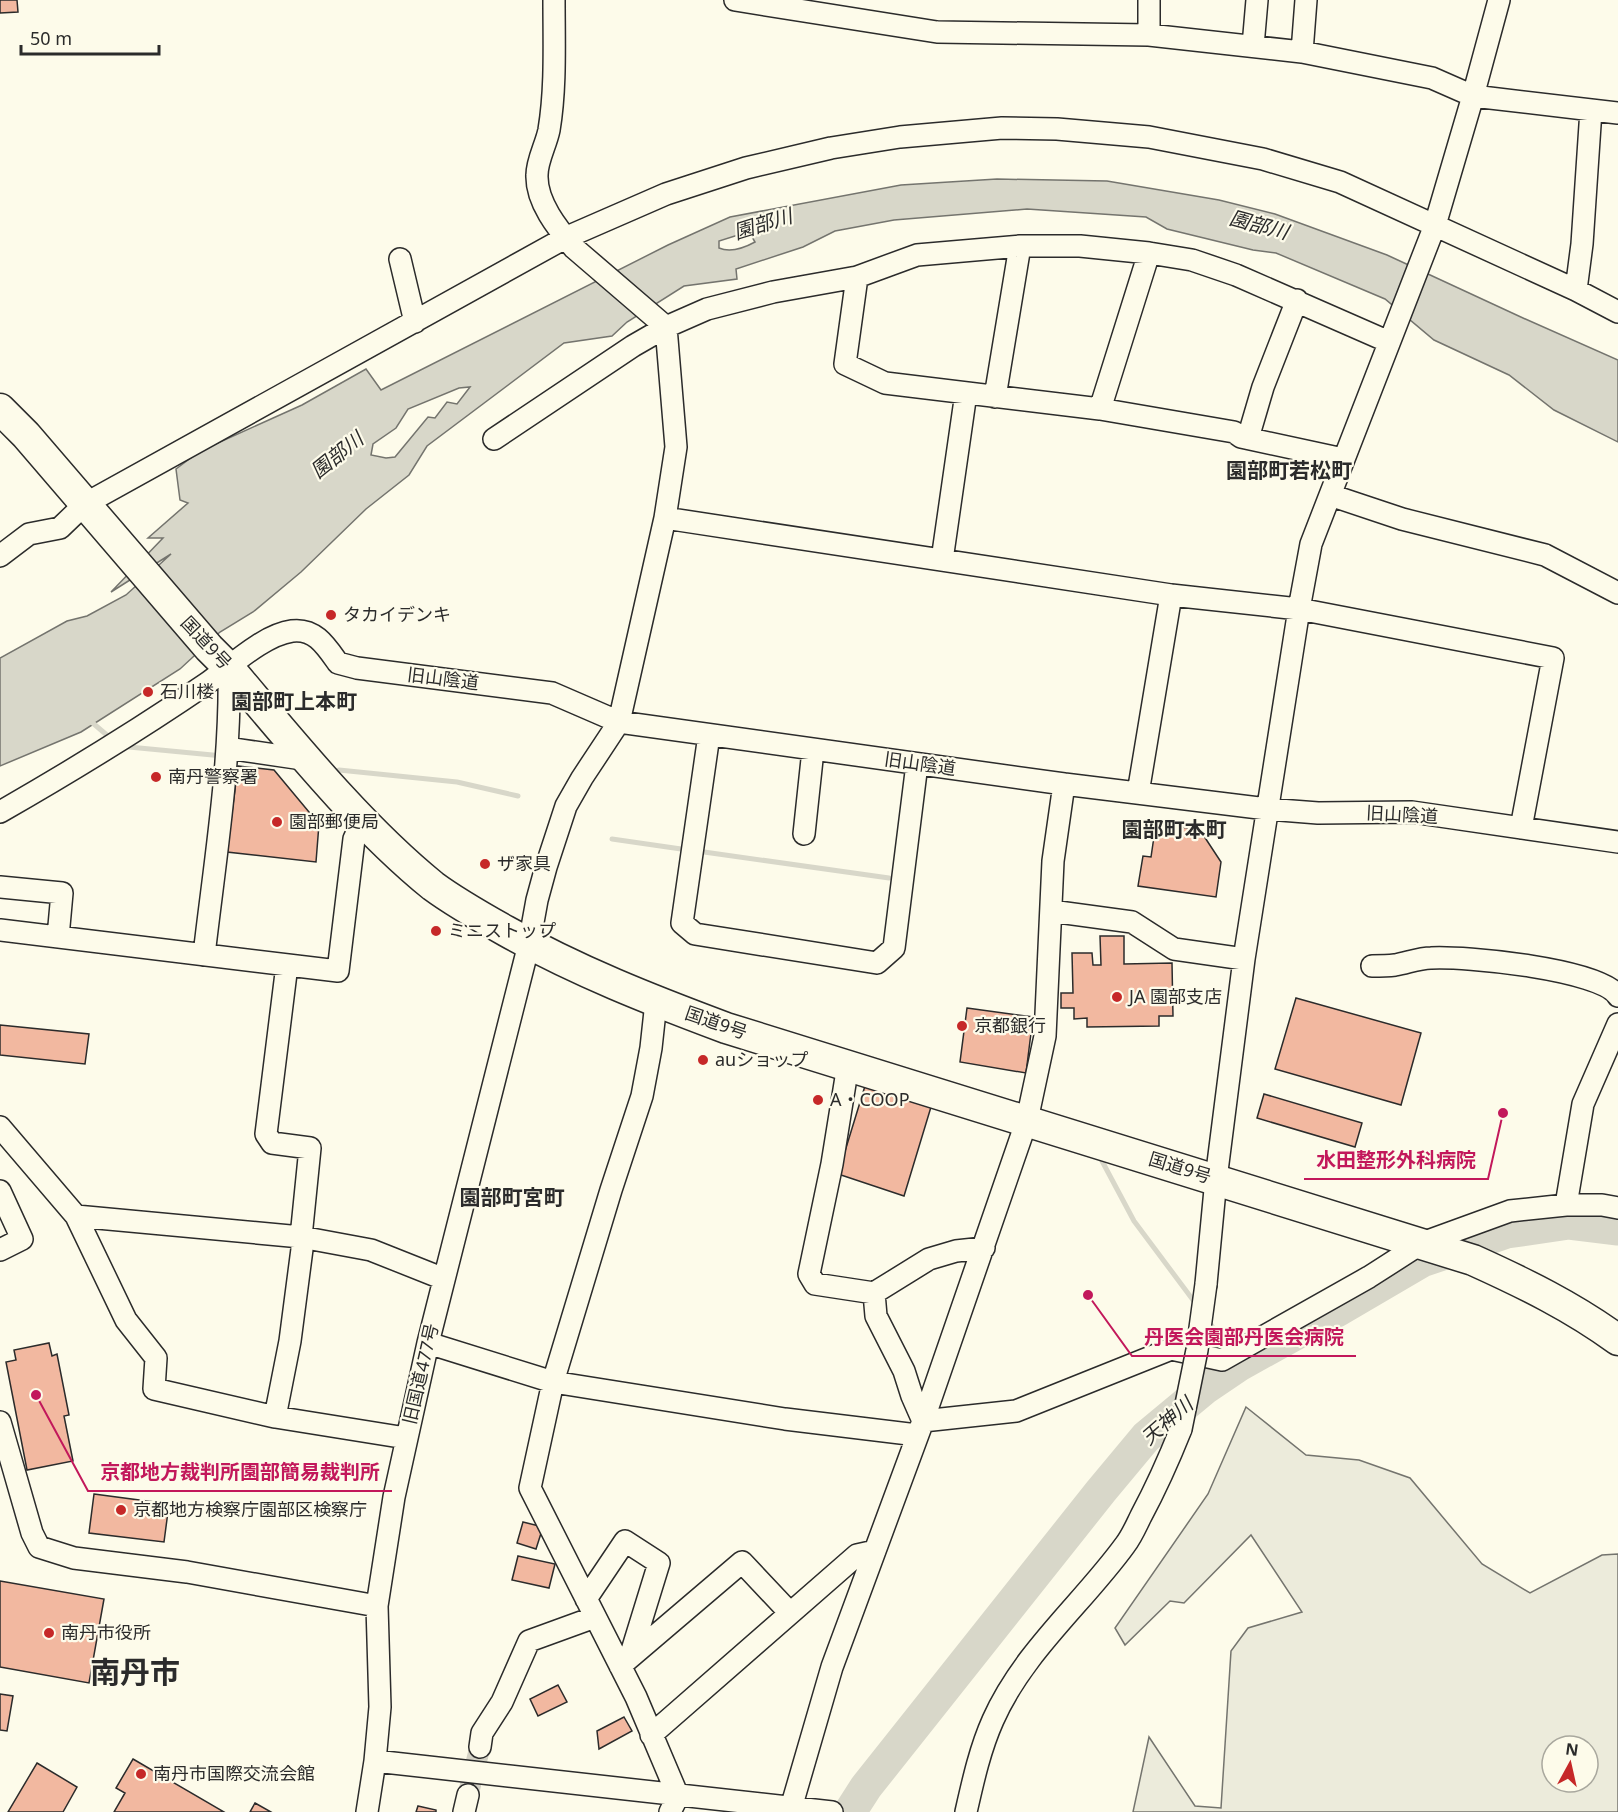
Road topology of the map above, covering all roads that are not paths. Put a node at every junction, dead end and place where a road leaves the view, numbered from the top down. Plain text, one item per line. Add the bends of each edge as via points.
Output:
1 (554, 0) edge
2 (735, 0) edge
3 (1149, 0) edge
4 (1257, 0) edge
5 (1306, 0) edge
6 (1499, 0) edge
7 (790, 5) edge
8 (1149, 35) junction
9 (1253, 46) junction
10 (1302, 52) junction
11 (1473, 96) junction
12 (1591, 110) junction
13 (1618, 113) edge
14 (1433, 229) junction
15 (570, 243) junction
16 (1020, 246) junction
17 (1149, 253) junction
18 (400, 259) dead end
19 (857, 277) junction
20 (1576, 290) junction
21 (1297, 300) junction
22 (1618, 312) edge
23 (415, 322) junction
24 (660, 322) junction
25 (1391, 336) junction
26 (966, 393) junction
27 (995, 397) junction
28 (0, 409) edge
29 (1100, 410) junction
30 (1248, 438) junction
31 (494, 439) dead end
32 (1343, 459) junction
33 (1330, 495) junction
34 (90, 510) junction
35 (665, 518) junction
36 (0, 556) edge
37 (942, 560) junction
38 (1618, 593) edge
39 (1170, 595) junction
40 (1299, 609) junction
41 (228, 657) junction
42 (619, 722) junction
43 (709, 735) junction
44 (813, 750) junction
45 (226, 755) junction
46 (309, 760) junction
47 (917, 764) junction
48 (1064, 784) junction
49 (1138, 793) junction
50 (1266, 809) junction
51 (0, 812) edge
52 (363, 820) junction
53 (1521, 828) junction
54 (804, 834) dead end
55 (1618, 842) edge
56 (0, 887) edge
57 (1051, 911) junction
58 (0, 930) edge
59 (58, 937) junction
60 (529, 944) junction
61 (204, 955) junction
62 (1244, 959) junction
63 (287, 965) junction
64 (1372, 966) dead end
65 (1618, 996) edge
66 (656, 1002) junction
67 (1618, 1024) edge
68 (848, 1065) junction
69 (1027, 1120) junction
70 (0, 1127) edge
71 (1216, 1179) junction
72 (0, 1191) edge
73 (1566, 1205) junction
74 (1618, 1208) edge
75 (76, 1216) junction
76 (301, 1237) junction
77 (1428, 1245) junction
78 (984, 1248) junction
79 (0, 1250) edge
80 (444, 1279) junction
81 (874, 1293) junction
82 (1618, 1340) edge
83 (428, 1343) junction
84 (553, 1382) junction
85 (275, 1417) junction
86 (0, 1422) edge
87 (920, 1428) junction
88 (406, 1438) junction
89 (875, 1551) junction
90 (377, 1606) junction
91 (591, 1608) junction
92 (790, 1613) junction
93 (625, 1661) junction
94 (651, 1736) junction
95 (480, 1747) tunnel mouth
96 (375, 1761) junction
97 (674, 1804) edge
98 (791, 1808) junction
99 (367, 1812) edge
100 (832, 1812) edge
101 (966, 1812) edge

1 - 15 street via 549,130 537,175 542,202
2 - 7 street
3 - 8 street
4 - 9 street
5 - 10 street
6 - 11 street
7 - 8 street via 937,32
8 - 9 street
9 - 10 street
10 - 11 street via 1432,78
11 - 12 street
11 - 14 street
12 - 13 street
12 - 20 street
14 - 15 street via 1340,182 1263,159 1149,137 1002,128 888,139 746,168 666,194
14 - 20 street
14 - 25 street
15 - 23 street
15 - 24 street
16 - 17 street via 1080,246
16 - 19 street via 917,255
16 - 27 street
17 - 21 street via 1203,264
17 - 29 street
18 - 23 street
19 - 24 street via 762,295
19 - 26 street via 845,364 885,383
20 - 22 street
21 - 25 street
21 - 30 street
23 - 34 street
24 - 31 street via 633,346
24 - 35 street via 676,447
25 - 32 street
26 - 27 street
26 - 37 street
27 - 29 street
28 - 34 highway, 国道9号
29 - 30 street via 1234,432
30 - 32 street
32 - 33 street
33 - 38 street via 1402,519 1545,555
33 - 40 street via 1311,544
34 - 36 street via 60,528 29,534
34 - 41 highway, 国道9号
35 - 37 street
35 - 42 street
37 - 39 street
39 - 40 street
39 - 49 street
40 - 50 street
40 - 53 street via 1553,658
41 - 42 street, 旧山陰道 via 279,635 305,632 322,641 338,663 552,693
41 - 45 street via 230,709
41 - 46 highway, 国道9号
41 - 51 street, 旧山陰道 via 68,773
42 - 43 street, 旧山陰道
42 - 60 street, 旧国道477号 via 566,806 537,900
43 - 44 street, 旧山陰道
43 - 47 street via 682,923 696,934 877,963 894,948
44 - 47 street, 旧山陰道
44 - 54 street
45 - 46 street
45 - 61 street
46 - 52 highway, 国道9号
47 - 48 street, 旧山陰道
48 - 49 street, 旧山陰道
48 - 57 street via 1053,861
49 - 50 street, 旧山陰道
50 - 53 street, 旧山陰道 via 1412,812
50 - 62 street
52 - 60 highway, 国道9号 via 434,886
52 - 63 street via 354,839 338,971
53 - 55 street, 旧山陰道
56 - 59 street via 62,893
57 - 62 street via 1132,922 1174,949
57 - 69 street via 1045,1036
58 - 59 street
59 - 61 street
60 - 66 highway, 国道9号
60 - 80 street, 旧国道477号
61 - 63 street
62 - 71 street
63 - 76 street via 267,1134 272,1143 310,1148
64 - 65 street via 1430,958 1539,967 1589,980 1615,990
66 - 68 highway, 国道9号
66 - 84 street via 642,1096
67 - 73 street via 1583,1104
68 - 69 highway, 国道9号
68 - 81 street via 809,1274 815,1284
69 - 71 highway, 国道9号
69 - 78 street
70 - 75 street
71 - 77 highway, 国道9号
71 - 101 street, bridge via 1197,1350 1181,1429 1162,1477 1127,1543 1017,1677 993,1719
72 - 79 street via 22,1239
73 - 74 street
73 - 77 street via 1510,1211
75 - 76 street
75 - 85 street via 126,1320 156,1358 154,1389
76 - 80 street via 371,1250
76 - 85 street via 290,1341
77 - 82 highway, 国道9号 via 1473,1260 1552,1298
77 - 87 street via 1222,1360 1171,1348 1016,1411
78 - 81 street via 929,1259
78 - 87 street
80 - 83 street, 旧国道477号
81 - 87 street via 876,1316 904,1371
83 - 84 street
83 - 88 street, 旧国道477号
84 - 87 street via 786,1419
84 - 91 street via 530,1488
85 - 88 street
86 - 90 street via 39,1547 74,1558 187,1572
87 - 89 street
88 - 90 street, 旧国道477号
89 - 92 street via 857,1555
89 - 98 street via 832,1667
90 - 96 street, 旧国道477号 via 380,1707
91 - 93 street
91 - 93 street via 625,1541 658,1563
91 - 95 street via 529,1641 502,1702 482,1733
92 - 93 street via 742,1562
92 - 94 street
93 - 94 street
94 - 97 street
96 - 97 street
96 - 99 street, 旧国道477号
97 - 98 street
98 - 100 street

